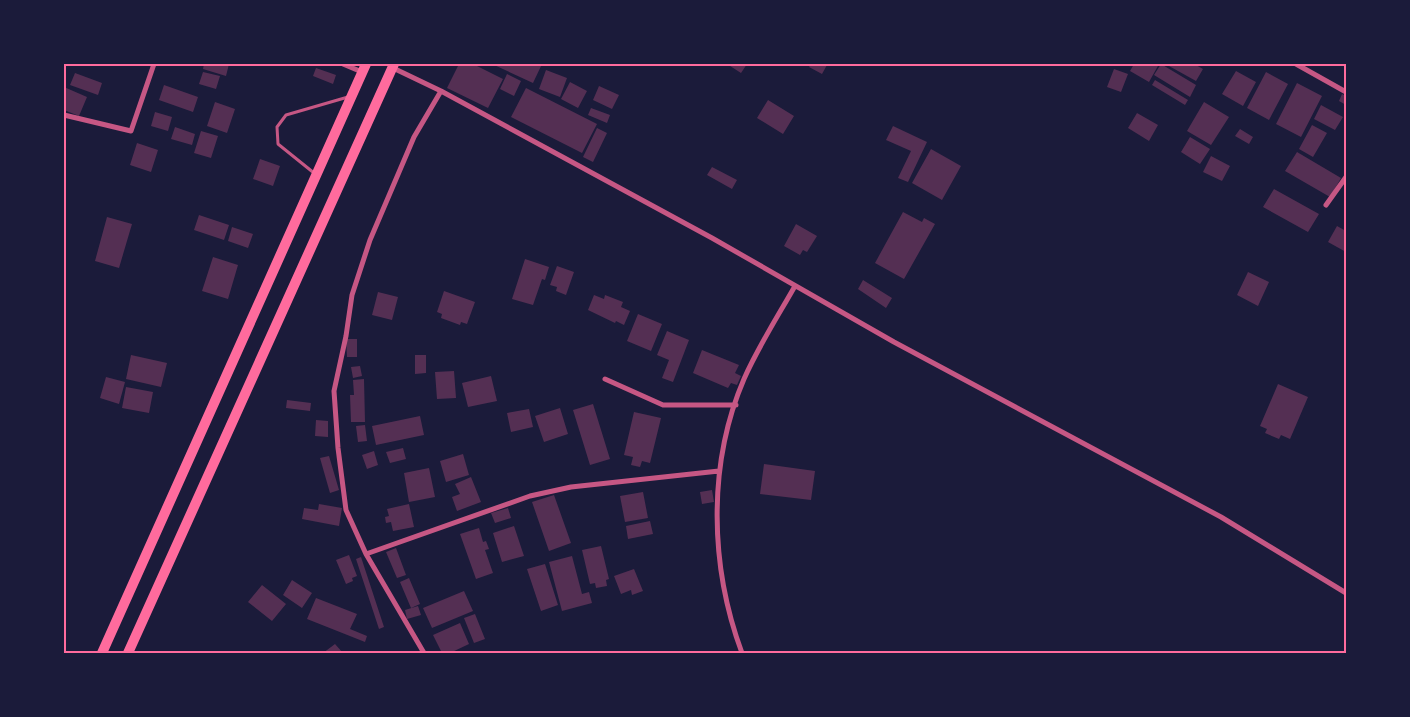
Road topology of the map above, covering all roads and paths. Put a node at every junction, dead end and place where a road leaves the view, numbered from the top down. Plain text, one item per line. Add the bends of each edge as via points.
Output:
1 (154, 64) edge
2 (344, 64) edge
3 (1296, 64) edge
4 (394, 66) edge
5 (364, 68) edge
6 (441, 91) junction
7 (1346, 92) edge
8 (352, 96) junction
9 (64, 115) edge
10 (316, 175) junction
11 (1346, 177) edge
12 (1326, 205) dead end
13 (795, 286) junction
14 (605, 379) dead end
15 (736, 405) junction
16 (719, 471) junction
17 (366, 554) junction
18 (1346, 593) edge
19 (102, 653) edge
20 (128, 653) edge
21 (424, 653) edge
22 (742, 653) edge

1 - 9 street via 131,131
2 - 5 street
3 - 7 street
4 - 6 street
4 - 20 highway
5 - 8 highway
6 - 13 street
6 - 17 street via 414,137 370,240 352,295 334,392 346,510
8 - 10 highway
8 - 10 lane via 286,115 277,127 278,144
10 - 19 highway
11 - 12 street
13 - 15 street via 744,379
13 - 18 street via 1221,517
14 - 15 street via 663,405
15 - 16 street
16 - 17 street via 570,487 538,494
16 - 22 street via 717,521 726,606
17 - 21 street

